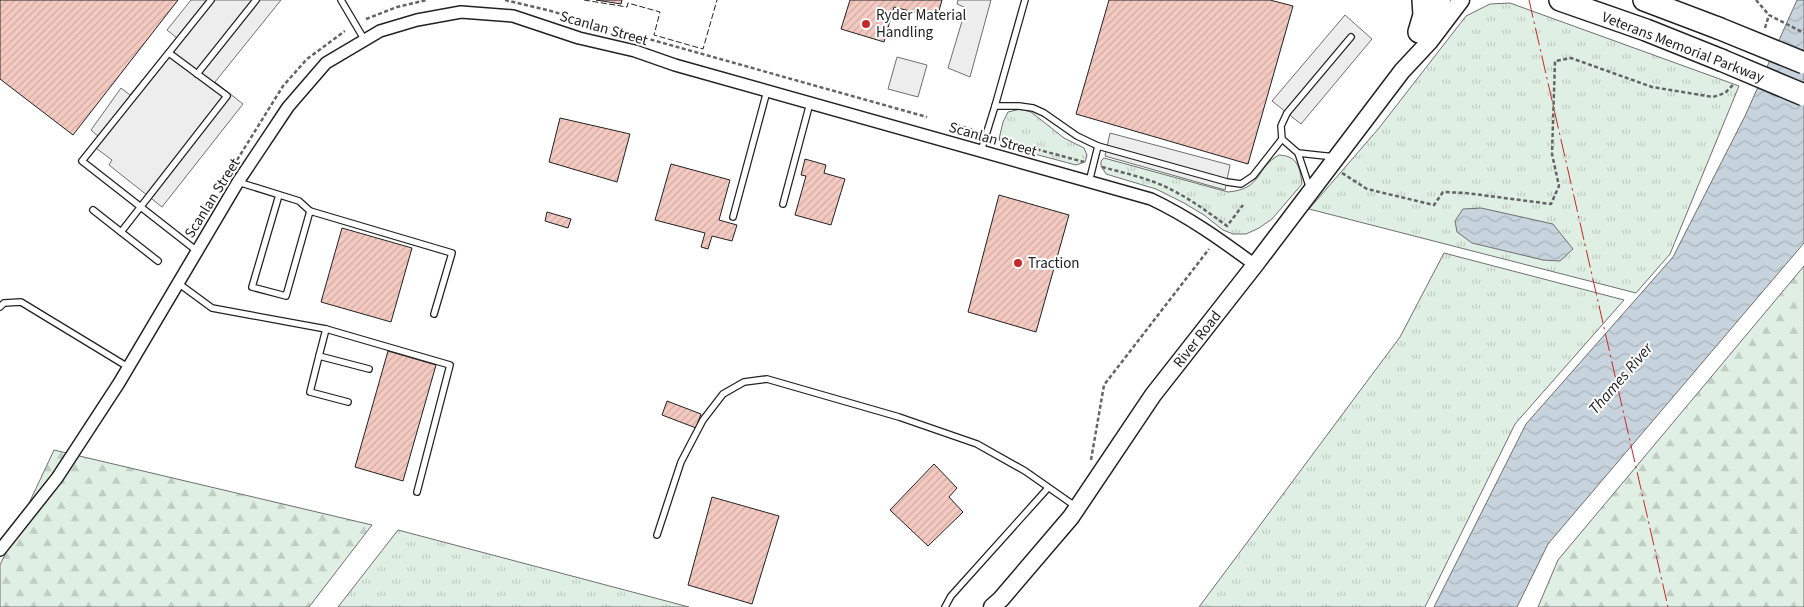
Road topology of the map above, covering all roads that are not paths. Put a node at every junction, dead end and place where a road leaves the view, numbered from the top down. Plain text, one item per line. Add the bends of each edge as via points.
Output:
1 (211, 0) edge
2 (256, 0) edge
3 (341, 0) edge
4 (1025, 0) edge
5 (1422, 0) edge
6 (1442, 0) edge
7 (1461, 0) edge
8 (1560, 0) edge
9 (1644, 0) edge
10 (1420, 32) junction
11 (1351, 37) dead end
12 (364, 39) junction
13 (169, 52) junction
14 (1804, 63) edge
15 (1402, 71) junction
16 (197, 74) junction
17 (767, 91) junction
18 (1804, 95) edge
19 (810, 103) junction
20 (995, 106) junction
21 (1282, 139) junction
22 (1098, 146) junction
23 (981, 151) junction
24 (1298, 152) junction
25 (1334, 161) junction
26 (238, 182) junction
27 (1090, 182) junction
28 (1311, 192) junction
29 (279, 195) junction
30 (783, 204) dead end
31 (140, 207) junction
32 (93, 210) dead end
33 (310, 211) junction
34 (733, 217) dead end
35 (121, 232) junction
36 (197, 251) junction
37 (158, 261) dead end
38 (1255, 265) junction
39 (178, 283) junction
40 (0, 307) edge
41 (434, 314) dead end
42 (326, 329) junction
43 (319, 356) junction
44 (128, 367) junction
45 (369, 369) dead end
46 (348, 402) dead end
47 (1048, 488) junction
48 (417, 492) dead end
49 (1077, 508) junction
50 (657, 535) dead end
51 (0, 550) edge
52 (945, 607) edge
53 (992, 607) edge

1 - 13 lane
2 - 16 lane
3 - 12 lane
4 - 20 lane
5 - 10 highway via 1424,16
6 - 10 street, River Road
7 - 15 street, River Road
8 - 18 highway, Veterans Memorial Parkway, bridge via 1646,30
9 - 14 highway, Veterans Memorial Parkway, bridge
10 - 15 street, River Road
11 - 21 lane via 1287,113 1281,126
12 - 17 street, Scanlan Street via 408,23 461,12 513,16
12 - 26 street, Scanlan Street via 326,62 288,107
13 - 16 lane
13 - 31 lane via 82,161
15 - 25 street, River Road
16 - 31 lane via 227,96
17 - 19 street, Scanlan Street
17 - 34 lane
19 - 23 street, Scanlan Street
19 - 30 lane
20 - 22 lane via 1033,108
20 - 23 lane
21 - 22 lane via 1253,176 1241,184
21 - 24 lane
22 - 27 lane
23 - 27 street, Scanlan Street
24 - 25 lane
24 - 28 lane
25 - 28 street, River Road
26 - 29 lane
26 - 36 street, Scanlan Street
27 - 38 street, Scanlan Street via 1151,199 1178,212
28 - 38 street, River Road
29 - 33 lane via 300,201
29 - 33 lane via 252,287 286,296
31 - 35 lane
31 - 36 lane
32 - 35 lane
33 - 41 lane via 452,253
35 - 37 lane
36 - 39 street, Scanlan Street
38 - 49 street, River Road via 1153,395
39 - 42 lane via 212,308
39 - 44 street, Scanlan Street
40 - 44 lane via 4,303 20,302
42 - 43 lane
42 - 48 lane via 450,365
43 - 45 lane
43 - 46 lane via 310,392
44 - 51 street, Scanlan Street via 57,478
47 - 49 lane
47 - 50 lane via 1025,470 977,444 899,417 767,379 744,382 723,394 703,420 681,462
47 - 52 lane via 951,596
49 - 53 street, River Road

